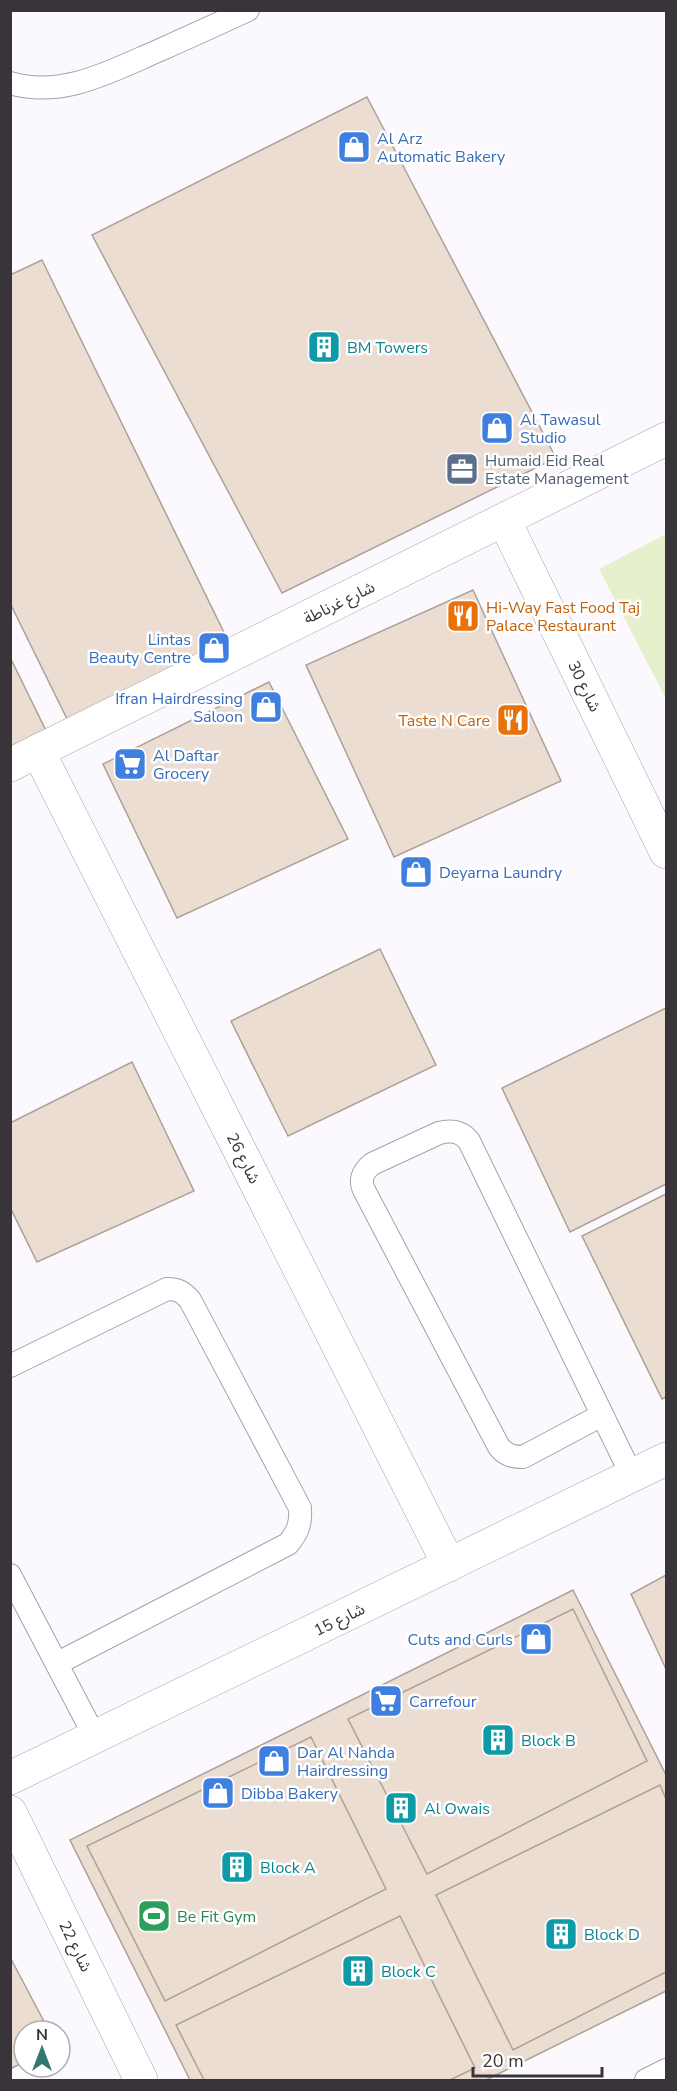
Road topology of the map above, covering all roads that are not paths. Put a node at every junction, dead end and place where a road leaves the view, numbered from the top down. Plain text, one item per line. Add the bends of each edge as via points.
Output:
1 (248, 10) edge
2 (10, 83) edge
3 (666, 439) edge
4 (504, 520) junction
5 (25, 758) edge
6 (666, 852) edge
7 (10, 1366) edge
8 (602, 1415) junction
9 (666, 1459) edge
10 (632, 1476) junction
11 (449, 1565) junction
12 (10, 1575) edge
13 (58, 1663) junction
14 (95, 1737) junction
15 (10, 1778) edge
16 (10, 1812) edge
17 (666, 2070) edge
18 (141, 2080) edge
19 (646, 2080) edge

1 - 2 lane via 73,85
3 - 4 street, شارع غرناطة
4 - 5 street, شارع غرناطة
4 - 6 street, شارع 30
5 - 11 street, شارع 26
7 - 13 lane via 167,1289 176,1289 190,1300 300,1508 297,1534 288,1544
8 - 8 lane via 464,1134 439,1133 365,1169 361,1185 364,1192 499,1447 506,1454 523,1457
8 - 10 lane
9 - 10 street, شارع 15
10 - 11 street, شارع 15
11 - 14 street, شارع 15
12 - 13 lane
13 - 14 lane
14 - 15 street, شارع 15
16 - 18 street, شارع 22
17 - 19 lane

